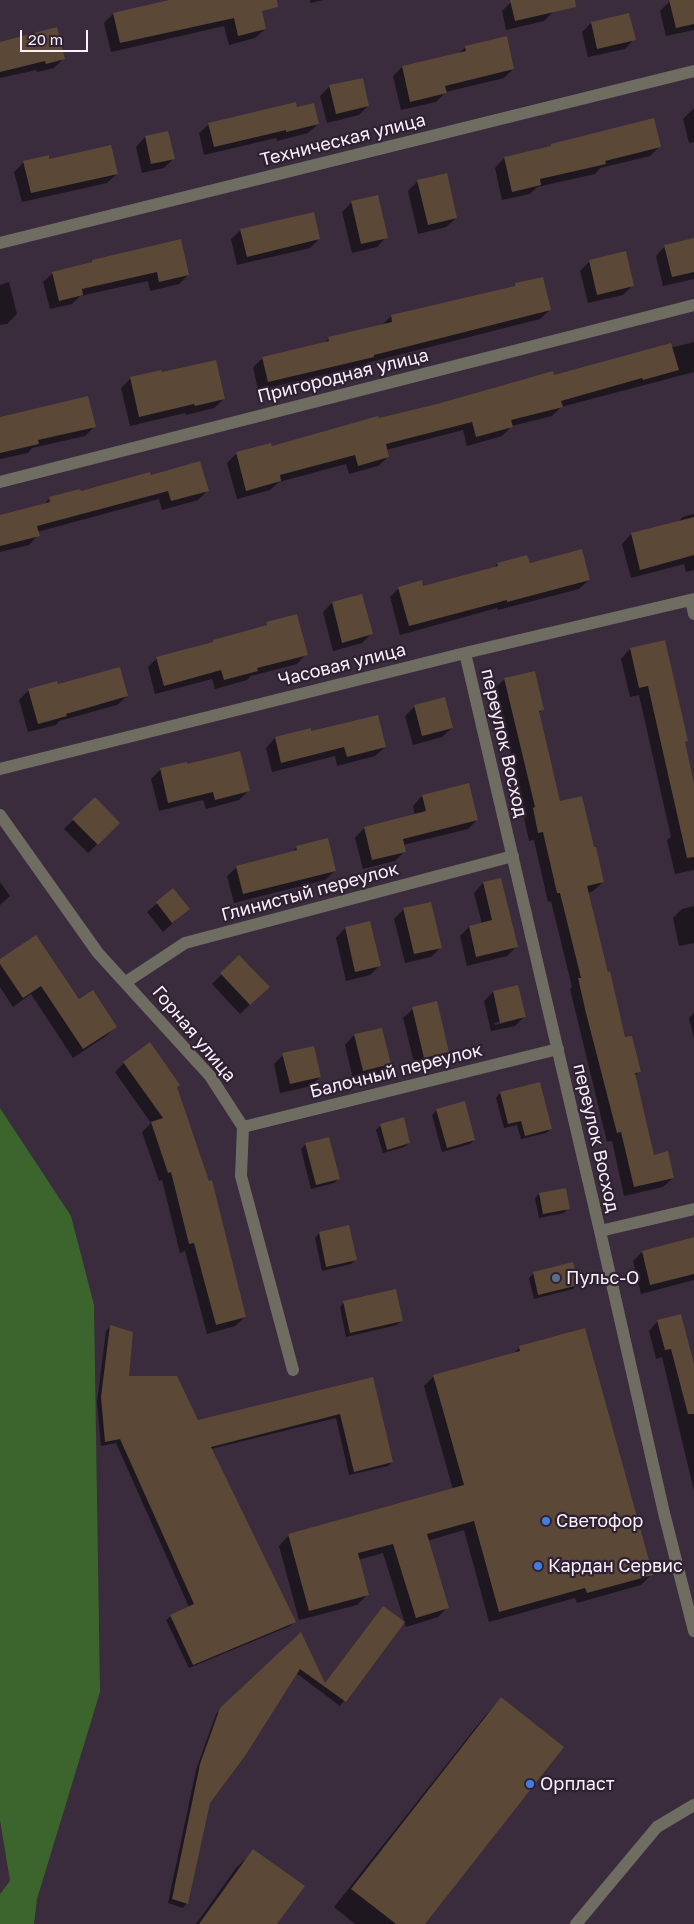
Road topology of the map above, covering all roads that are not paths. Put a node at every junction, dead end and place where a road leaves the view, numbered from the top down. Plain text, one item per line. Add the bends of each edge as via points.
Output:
1 (694, 71) edge
2 (0, 243) edge
3 (694, 305) edge
4 (0, 482) edge
5 (692, 599) edge
6 (694, 614) edge
7 (465, 653) junction
8 (0, 769) edge
9 (0, 815) edge
10 (513, 856) junction
11 (126, 982) junction
12 (558, 1049) junction
13 (243, 1127) junction
14 (694, 1209) edge
15 (600, 1231) junction
16 (293, 1370) dead end
17 (694, 1630) edge
18 (694, 1805) edge
19 (576, 1924) edge

1 - 2 street, Техническая улица
3 - 4 street, Пригородная улица
5 - 6 street
5 - 7 street, Часовая улица
7 - 8 street, Часовая улица
7 - 10 street, переулок Восход
9 - 11 street, Горная улица via 98,953
10 - 11 street, Глинистый переулок via 185,943
10 - 12 street, переулок Восход
11 - 13 street, Горная улица via 210,1076
12 - 13 street, Балочный переулок
12 - 15 street, переулок Восход
13 - 16 street via 240,1176
14 - 15 street
15 - 17 street, переулок Восход
18 - 19 street via 657,1827

